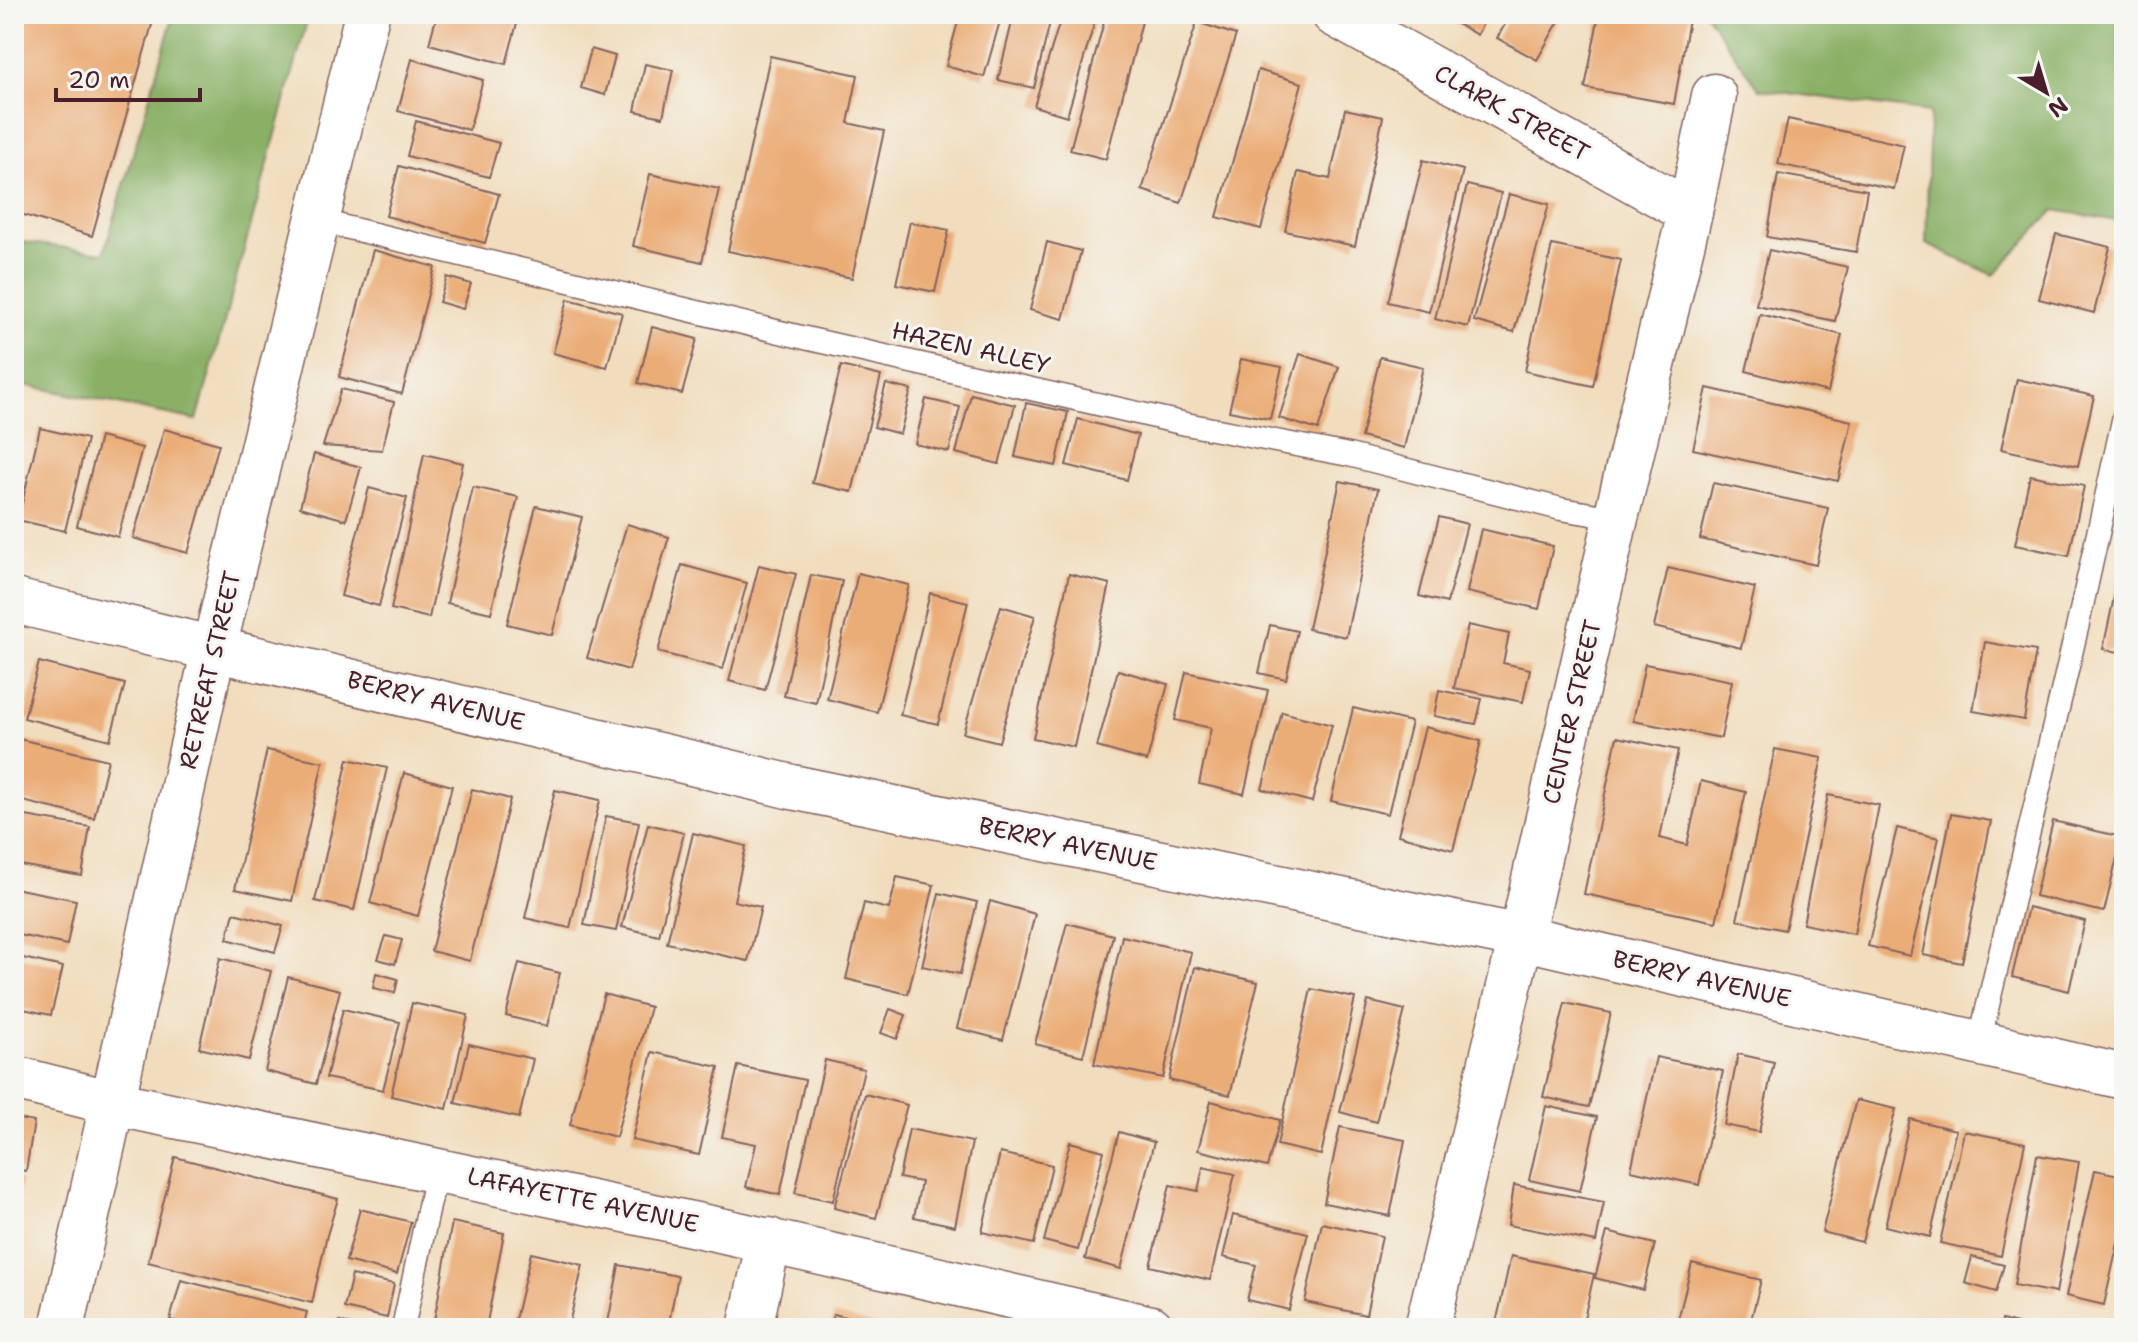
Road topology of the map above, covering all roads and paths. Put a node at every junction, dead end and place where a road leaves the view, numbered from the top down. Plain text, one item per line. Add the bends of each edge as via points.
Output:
1 (367, 14) edge
2 (1334, 14) edge
3 (1714, 96) dead end
4 (1690, 212) junction
5 (316, 220) junction
6 (2124, 416) edge
7 (1616, 518) junction
8 (14, 601) edge
9 (214, 648) junction
10 (1521, 937) junction
11 (1979, 1043) junction
12 (2124, 1077) edge
13 (14, 1078) edge
14 (113, 1103) junction
15 (437, 1169) junction
16 (769, 1240) junction
17 (1091, 1321) edge
18 (62, 1328) edge
19 (403, 1328) edge
20 (750, 1328) edge
21 (1151, 1328) edge
22 (1427, 1328) edge

1 - 5 street, RETREAT STREET
2 - 4 street, CLARK STREET
3 - 4 street, CENTER STREET
4 - 7 street, CENTER STREET
5 - 7 lane, HAZEN ALLEY via 805,338
5 - 9 street, RETREAT STREET
6 - 11 lane
7 - 10 street, CENTER STREET
8 - 9 street, BERRY AVENUE
9 - 10 street, BERRY AVENUE via 792,787
9 - 14 street, RETREAT STREET
10 - 11 street, BERRY AVENUE
10 - 22 street, CENTER STREET
11 - 12 street, BERRY AVENUE
13 - 14 street, LAFAYETTE AVENUE
14 - 15 street, LAFAYETTE AVENUE
14 - 18 street, RETREAT STREET
15 - 16 street, LAFAYETTE AVENUE
15 - 19 lane
16 - 17 street, LAFAYETTE AVENUE
16 - 20 street
17 - 21 street, LAFAYETTE AVENUE

